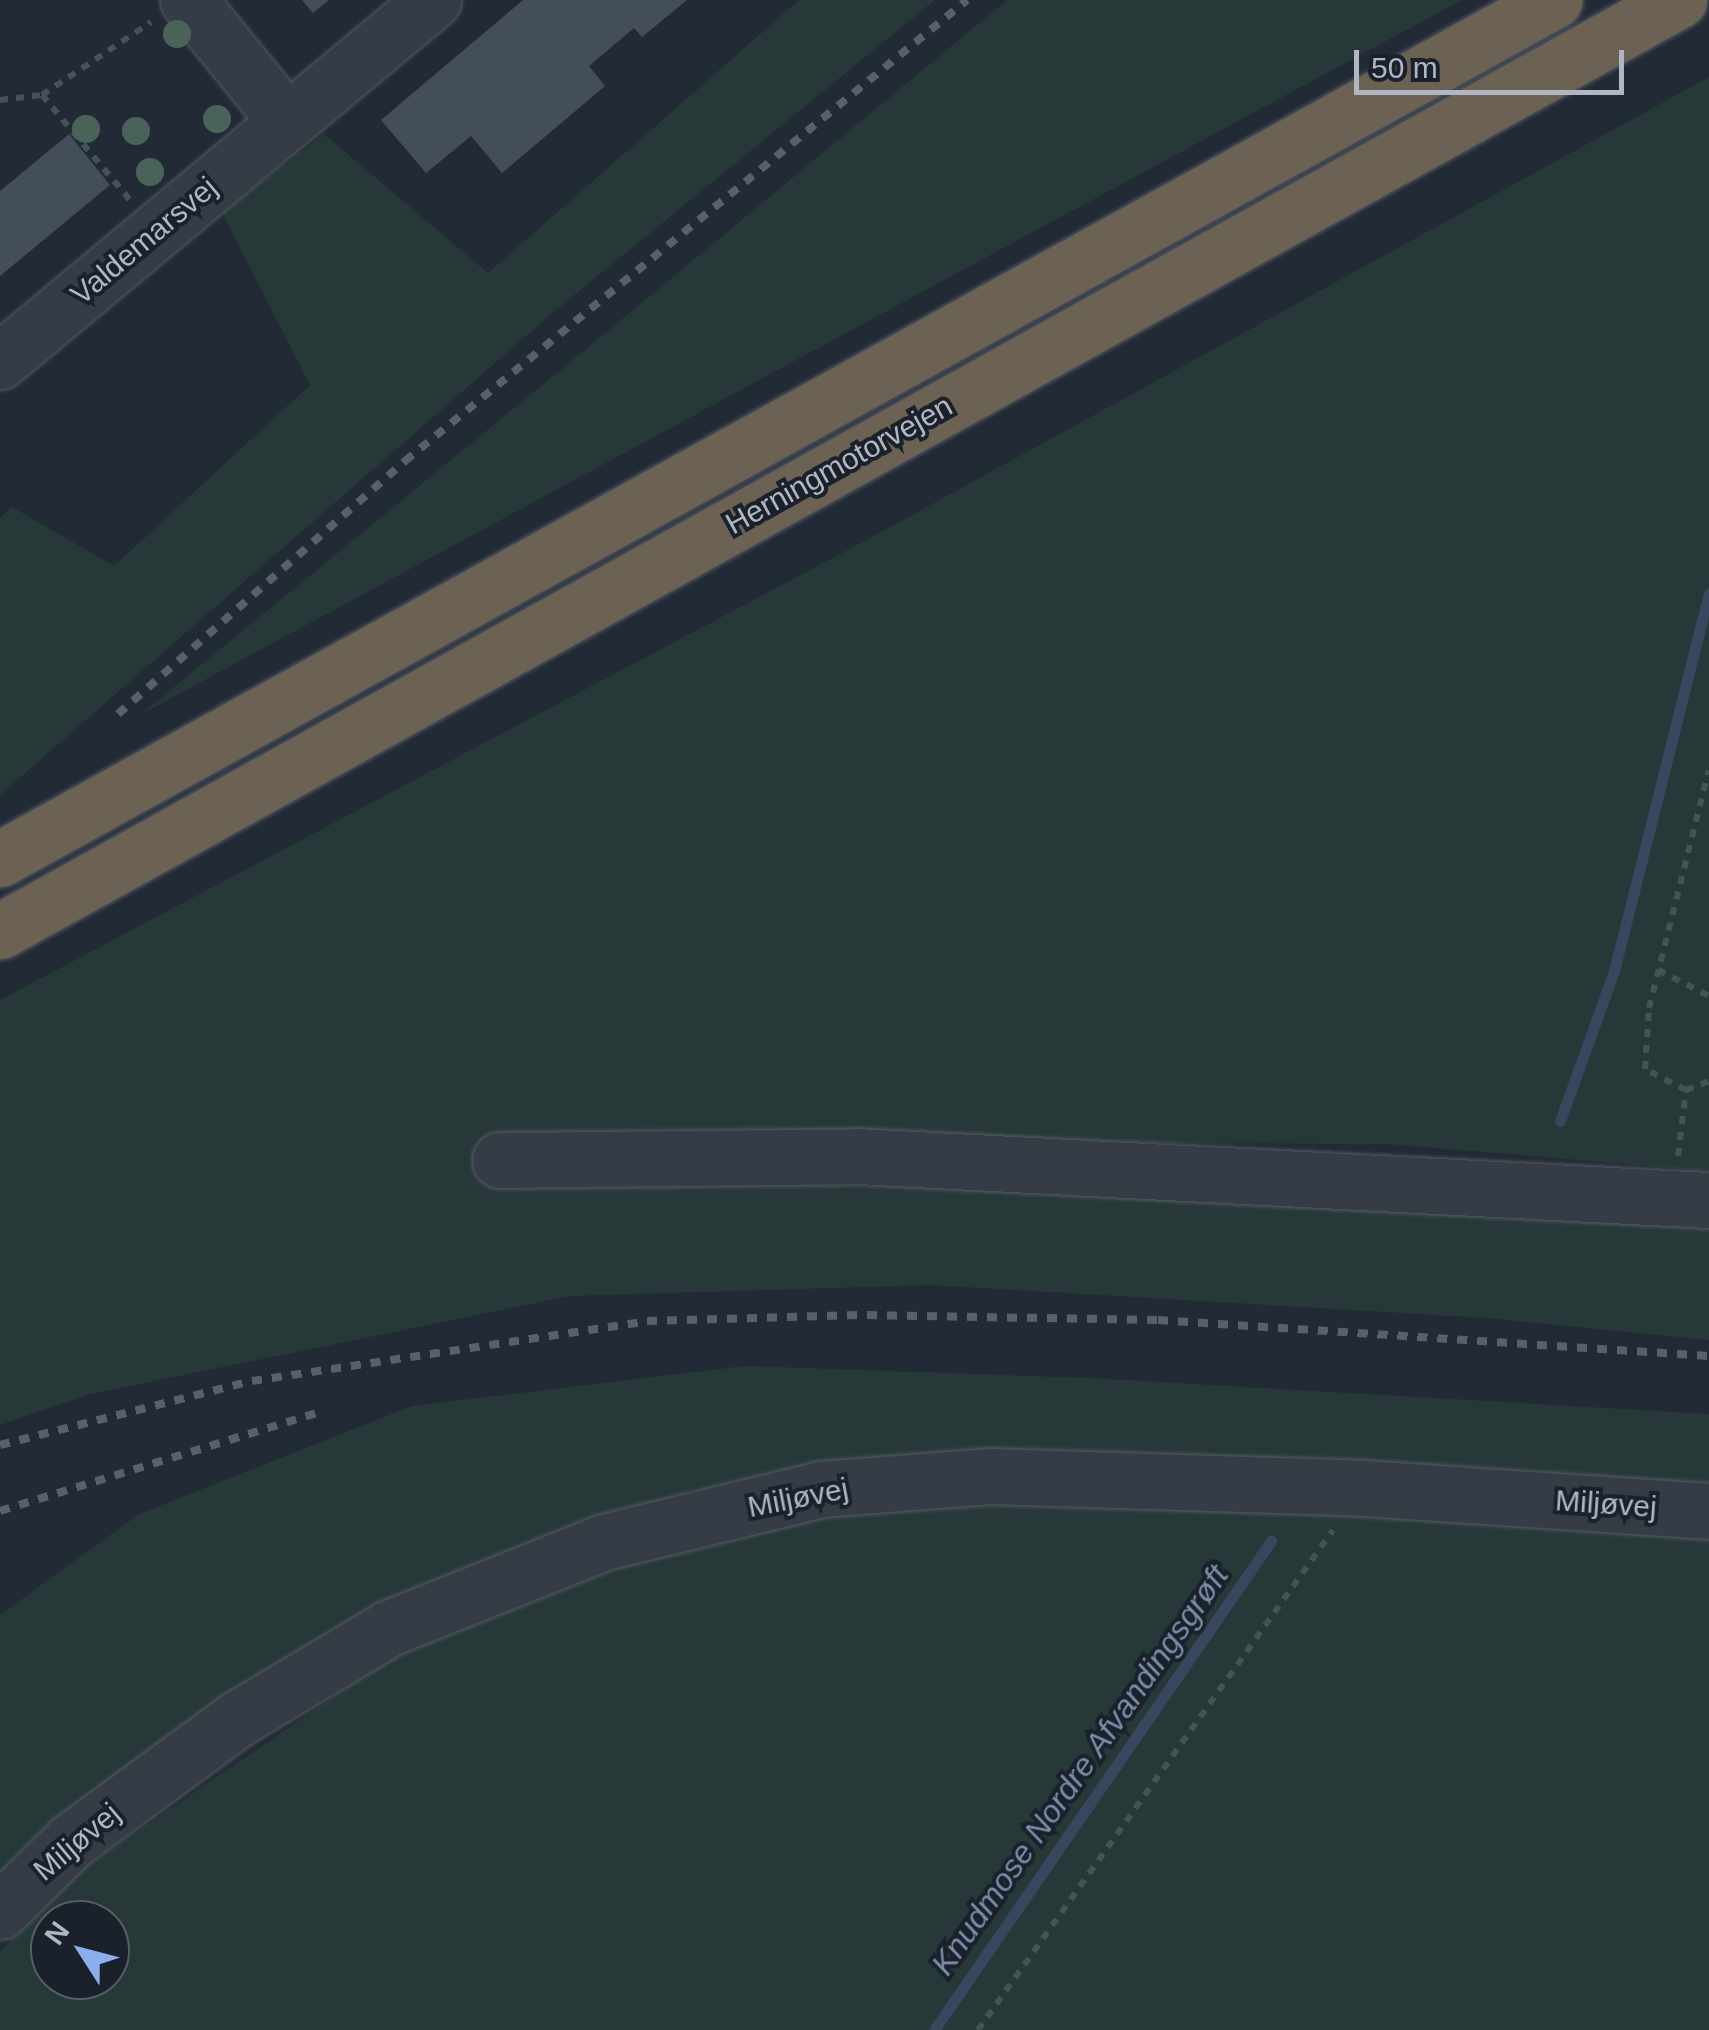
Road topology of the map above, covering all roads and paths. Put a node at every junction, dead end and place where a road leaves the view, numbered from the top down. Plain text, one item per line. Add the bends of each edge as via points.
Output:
1 (433, 0) edge
2 (1554, 0) edge
3 (1680, 0) edge
4 (176, 6) edge
5 (42, 95) junction
6 (0, 100) edge
7 (287, 122) junction
8 (137, 208) dead end
9 (0, 361) edge
10 (1709, 770) edge
11 (0, 858) edge
12 (0, 932) edge
13 (1658, 970) junction
14 (1709, 996) edge
15 (1709, 1081) edge
16 (1686, 1090) junction
17 (500, 1160) dead end
18 (1691, 1199) edge
19 (1363, 1488) junction
20 (1709, 1512) edge
21 (0, 1910) edge
22 (978, 2030) edge

1 - 7 street, Valdemarsvej
2 - 11 highway, Herningmotorvejen
3 - 12 highway, Herningmotorvejen
4 - 5 path
4 - 7 street
5 - 6 path
5 - 8 path
7 - 9 street, Valdemarsvej
10 - 13 path
13 - 14 path
13 - 16 path via 1645,1069
15 - 16 path
16 - 18 path
17 - 18 street via 857,1156
19 - 20 street, Miljøvej
19 - 21 street, Miljøvej via 992,1476 821,1489 604,1542 389,1628 238,1718 71,1841
19 - 22 path

